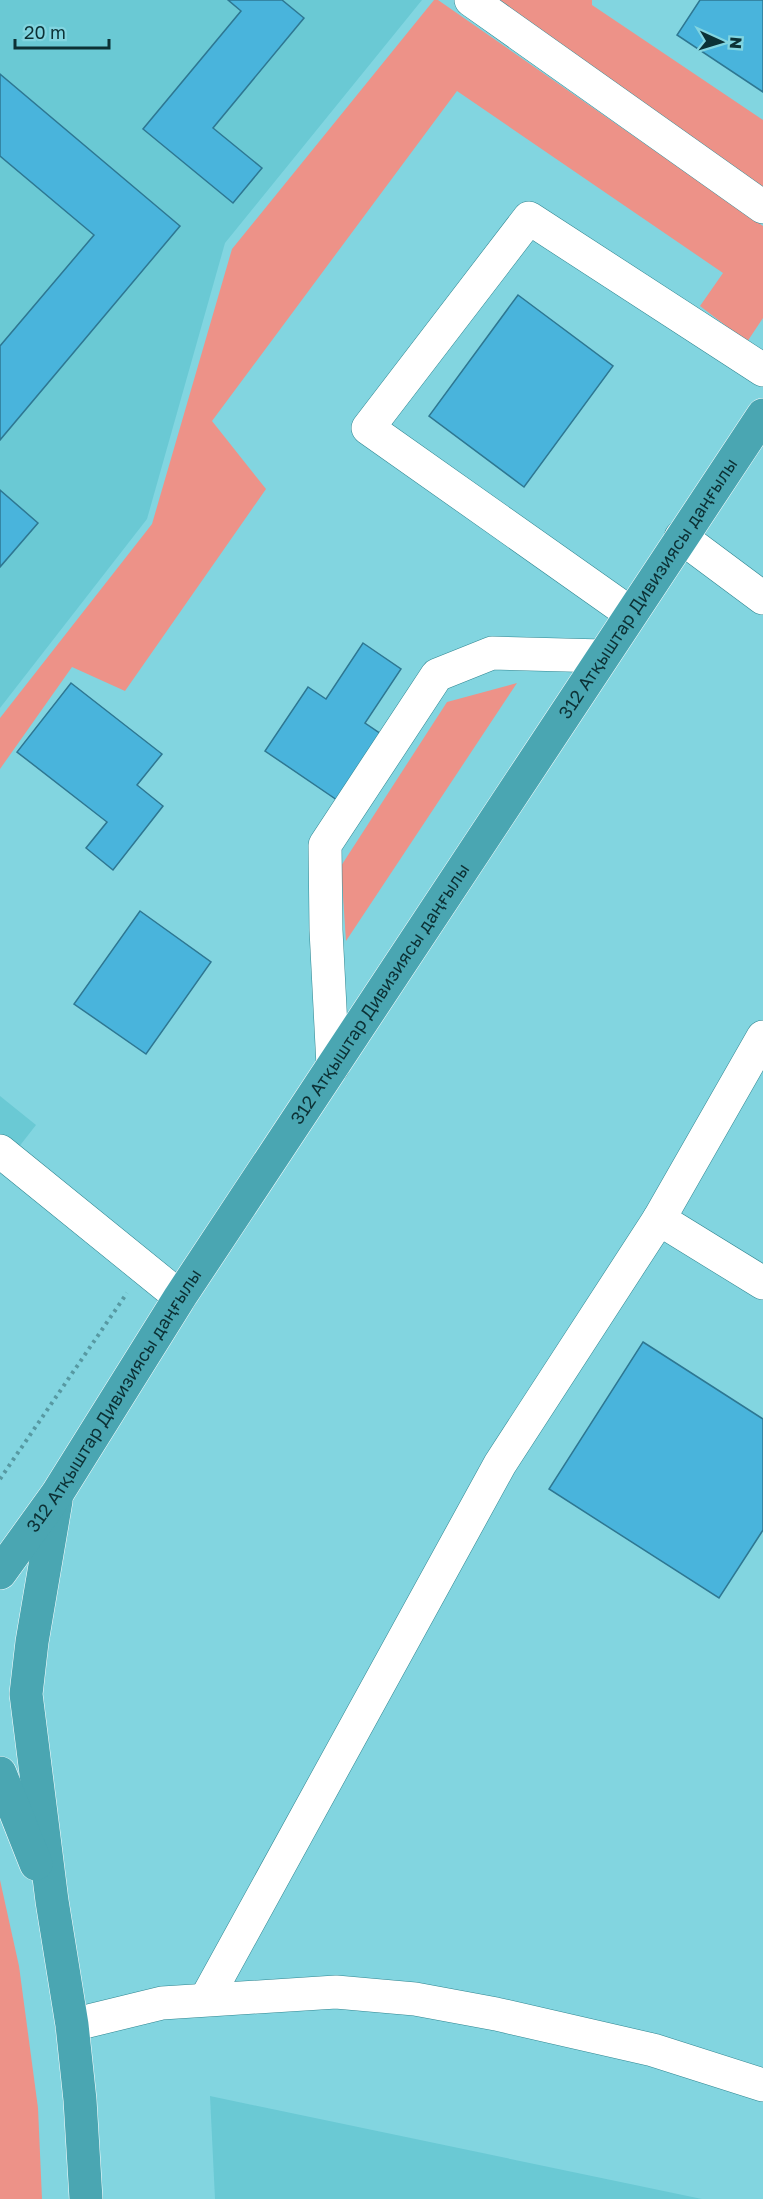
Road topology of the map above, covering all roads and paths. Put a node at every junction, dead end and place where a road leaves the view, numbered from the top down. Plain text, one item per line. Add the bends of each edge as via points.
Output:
1 (471, 0) edge
2 (763, 207) edge
3 (763, 370) edge
4 (763, 415) edge
5 (681, 537) junction
6 (763, 598) edge
7 (630, 613) junction
8 (603, 656) junction
9 (763, 1037) edge
10 (333, 1065) junction
11 (0, 1151) edge
12 (660, 1219) junction
13 (144, 1268) junction
14 (763, 1283) edge
15 (180, 1297) junction
16 (0, 1479) edge
17 (57, 1494) junction
18 (0, 1573) edge
19 (0, 1773) edge
20 (52, 1901) junction
21 (206, 1999) junction
22 (72, 2025) junction
23 (763, 2085) edge
24 (86, 2199) edge

1 - 2 street
3 - 7 street via 529,218 368,428
4 - 5 highway, 312 Атқыштар Дивизиясы даңғылы
5 - 6 street
5 - 7 highway, 312 Атқыштар Дивизиясы даңғылы
7 - 8 highway, 312 Атқыштар Дивизиясы даңғылы
8 - 10 highway, 312 Атқыштар Дивизиясы даңғылы
8 - 10 street via 492,653 437,675 325,845
9 - 12 street
10 - 15 highway, 312 Атқыштар Дивизиясы даңғылы
11 - 13 street
12 - 14 street
12 - 21 street via 500,1464
13 - 15 street
13 - 16 path
15 - 17 highway, 312 Атқыштар Дивизиясы даңғылы
17 - 18 highway, 312 Атқыштар Дивизиясы даңғылы
17 - 20 highway via 26,1694
19 - 20 highway
20 - 22 highway
21 - 22 street via 162,2002
21 - 23 street via 336,1992 415,1999 653,2050
22 - 24 highway

